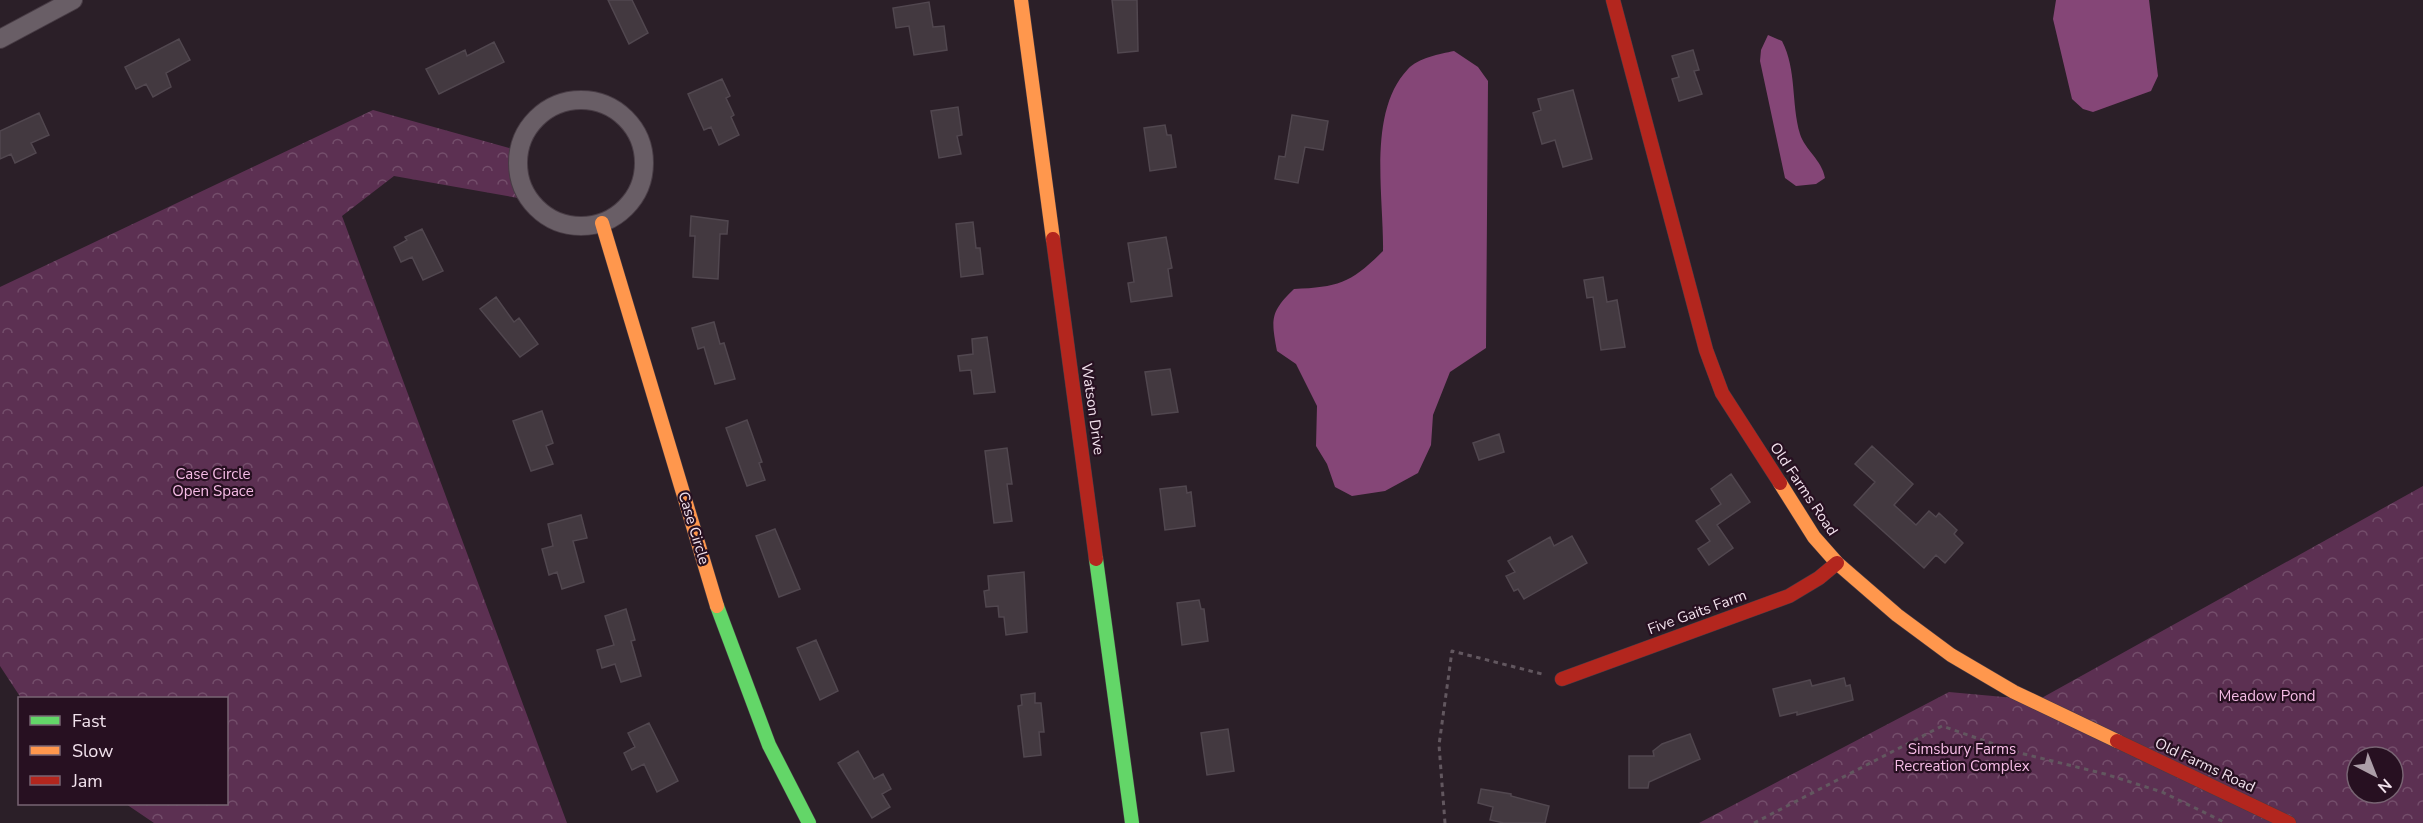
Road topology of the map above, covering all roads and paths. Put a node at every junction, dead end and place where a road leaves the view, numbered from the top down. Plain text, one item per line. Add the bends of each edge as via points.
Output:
1 (73, 0) edge
2 (1021, 0) edge
3 (1613, 0) edge
4 (0, 39) edge
5 (602, 223) junction
6 (1836, 563) junction
7 (1562, 679) joint
8 (809, 823) edge
9 (1132, 823) edge
10 (1445, 823) edge
11 (1754, 823) edge
12 (2226, 823) edge
13 (2289, 823) edge

1 - 4 street
2 - 9 street, Watson Drive
3 - 6 street, Old Farms Road via 1706,350 1722,393 1814,537
5 - 5 street via 620,213 635,197 643,177 644,156 638,135 626,118 608,106 587,100 566,102 546,111 531,125 521,144 518,165 522,184 531,202 563,224
5 - 8 street, Case Circle via 722,622 769,744
6 - 7 street, Five Gaits Farm via 1789,596
6 - 13 street, Old Farms Road via 1951,655 2014,692
7 - 10 path via 1452,651 1439,745
11 - 12 path via 1942,726 2020,753 2162,792

